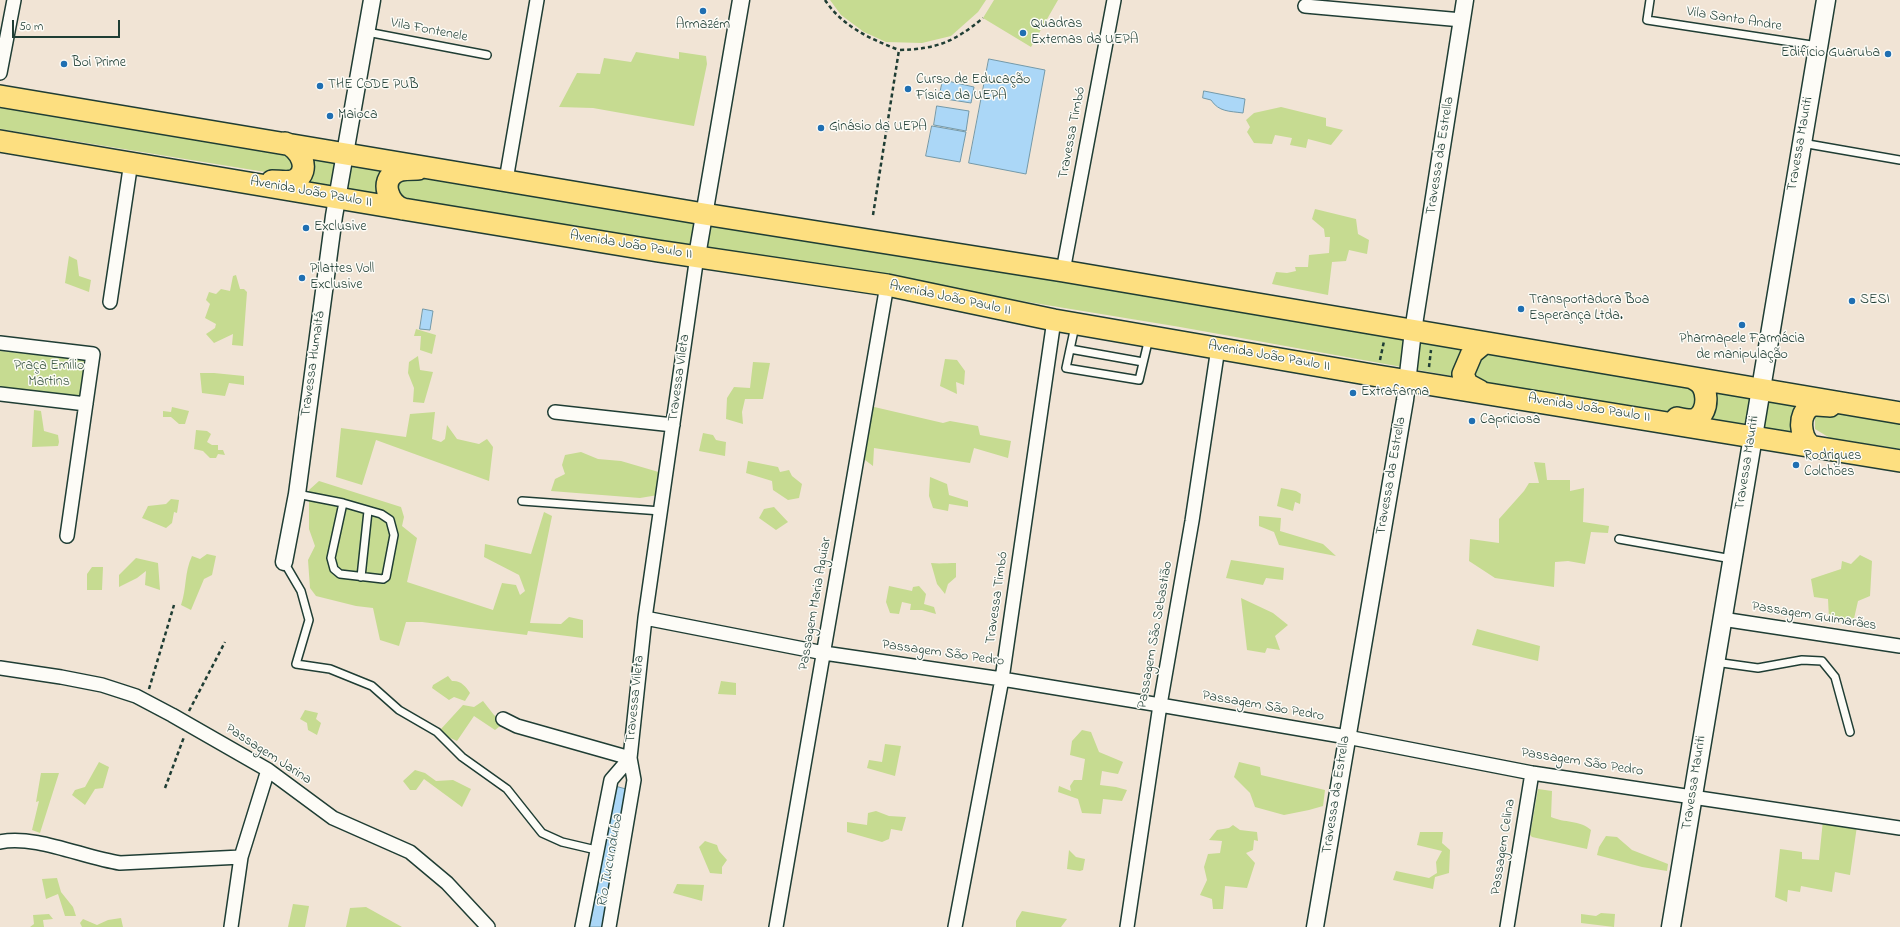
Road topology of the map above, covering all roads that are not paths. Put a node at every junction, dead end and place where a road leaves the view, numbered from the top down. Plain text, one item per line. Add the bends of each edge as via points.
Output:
1 (14, 0) edge
2 (372, 0) edge
3 (537, 0) edge
4 (741, 0) edge
5 (1114, 0) edge
6 (1465, 0) edge
7 (1650, 0) edge
8 (1826, 0) edge
9 (1304, 6) dead end
10 (1462, 20) junction
11 (366, 32) junction
12 (1818, 46) junction
13 (487, 55) dead end
14 (0, 73) edge
15 (0, 96) edge
16 (0, 141) edge
17 (285, 143) junction
18 (1802, 143) junction
19 (345, 152) junction
20 (1900, 160) edge
21 (131, 162) junction
22 (436, 168) junction
23 (506, 180) junction
24 (256, 184) junction
25 (337, 198) junction
26 (403, 209) junction
27 (704, 214) junction
28 (697, 256) junction
29 (1064, 271) junction
30 (887, 285) junction
31 (110, 302) dead end
32 (1054, 320) junction
33 (1075, 324) junction
34 (1413, 331) junction
35 (1149, 337) junction
36 (0, 343) edge
37 (1484, 343) junction
38 (1218, 348) junction
39 (1070, 349) junction
40 (1144, 362) junction
41 (1407, 379) junction
42 (1694, 379) junction
43 (1760, 390) junction
44 (1480, 391) junction
45 (0, 394) edge
46 (86, 404) junction
47 (1865, 408) junction
48 (555, 412) dead end
49 (1900, 413) edge
50 (1659, 421) junction
51 (673, 425) junction
52 (1753, 435) junction
53 (1811, 446) junction
54 (1900, 461) edge
55 (297, 494) junction
56 (522, 501) dead end
57 (343, 503) junction
58 (368, 511) junction
59 (661, 511) junction
60 (67, 536) dead end
61 (1619, 539) dead end
62 (1732, 559) junction
63 (284, 562) joint
64 (361, 577) junction
65 (645, 618) junction
66 (1722, 619) junction
67 (1900, 646) edge
68 (824, 653) junction
69 (1715, 662) junction
70 (0, 668) edge
71 (1002, 679) junction
72 (1160, 706) junction
73 (503, 719) dead end
74 (1850, 732) dead end
75 (1347, 737) junction
76 (630, 758) junction
77 (268, 770) junction
78 (1532, 772) junction
79 (1692, 797) junction
80 (1900, 828) edge
81 (0, 842) edge
82 (596, 850) junction
83 (241, 857) junction
84 (231, 927) edge
85 (488, 927) edge
86 (582, 927) edge
87 (609, 927) edge
88 (776, 927) edge
89 (956, 927) edge
90 (1127, 927) edge
91 (1315, 927) edge
92 (1507, 927) edge
93 (1671, 927) edge

1 - 14 street
2 - 11 street, Travessa Humaitá
3 - 23 street
4 - 27 street, Travessa Vileta
5 - 29 street, Travessa Timbó
6 - 10 street, Travessa da Estrella
7 - 12 lane, Vila Santo Andre via 1647,20
8 - 12 main road, Travessa Mauriti
9 - 10 street
10 - 34 street, Travessa da Estrella
11 - 13 lane, Vila Fontenele
11 - 19 street, Travessa Humaitá
12 - 18 main road, Travessa Mauriti
15 - 17 main road
16 - 21 main road, Avenida João Paulo II
17 - 19 main road
17 - 24 main road via 292,145 303,158 300,176 292,181 266,181
18 - 20 lane
18 - 43 main road, Travessa Mauriti
19 - 22 main road
19 - 25 street, Travessa Humaitá
21 - 24 main road, Avenida João Paulo II
21 - 31 street
22 - 23 main road
22 - 26 main road via 400,170 392,175 387,192 396,207
23 - 27 main road
24 - 25 main road, Avenida João Paulo II
25 - 26 main road, Avenida João Paulo II
25 - 55 street, Travessa Humaitá
26 - 28 main road, Avenida João Paulo II
27 - 28 street, Travessa Vileta
27 - 29 main road
28 - 30 main road, Avenida João Paulo II
28 - 51 street, Travessa Vileta
29 - 34 main road
30 - 32 main road, Avenida João Paulo II
30 - 68 street, Passagem Maria Aguiar
32 - 33 main road, Avenida João Paulo II
32 - 71 street, Travessa Timbó
33 - 35 main road, Avenida João Paulo II
33 - 39 lane
34 - 37 main road
34 - 41 street, Travessa da Estrella
35 - 38 main road, Avenida João Paulo II
35 - 40 lane
36 - 46 street via 94,354
37 - 42 main road
37 - 44 main road via 1472,353 1463,374 1467,384
38 - 41 main road, Avenida João Paulo II
38 - 72 street, Passagem São Sebastião via 1192,521
39 - 40 lane
39 - 40 lane via 1066,368 1139,380
41 - 44 main road, Avenida João Paulo II
41 - 75 street, Travessa da Estrella
42 - 43 main road
42 - 50 main road via 1701,383 1706,392 1701,415 1693,420 1667,417
43 - 47 main road
43 - 52 main road, Travessa Mauriti
44 - 50 main road, Avenida João Paulo II
45 - 46 street
46 - 60 street
47 - 49 main road
47 - 53 main road via 1810,406 1804,413 1802,433
48 - 51 street
50 - 52 main road, Avenida João Paulo II
51 - 59 street, Travessa Vileta
52 - 53 main road, Avenida João Paulo II
52 - 62 main road, Travessa Mauriti
53 - 54 main road, Avenida João Paulo II
55 - 57 lane
55 - 63 street, Travessa Humaitá
56 - 59 lane
57 - 58 lane
57 - 64 lane via 331,558 334,569 340,574
58 - 64 lane
58 - 64 lane via 381,514 390,520 394,535 386,577 380,580
59 - 65 street, Travessa Vileta
61 - 62 lane
62 - 66 main road, Travessa Mauriti
63 - 82 lane via 301,591 309,620 296,664 330,669 372,686 399,710 437,732 462,757 507,789 542,833 562,842
65 - 68 street, Passagem São Pedro
65 - 76 street, Travessa Vileta
66 - 67 street, Passagem Guimarães
66 - 69 main road, Travessa Mauriti
68 - 71 street, Passagem São Pedro
68 - 88 street, Passagem Maria Aguiar
69 - 74 lane via 1758,668 1795,660 1822,661 1835,677
69 - 79 main road, Travessa Mauriti
70 - 77 street, Passagem Jarina via 102,685 145,701
71 - 72 street, Passagem São Pedro
71 - 89 street, Travessa Timbó
72 - 75 street, Passagem São Pedro
72 - 90 street, Passagem São Sebastião
73 - 76 street via 517,726
75 - 78 street, Passagem São Pedro
75 - 91 street, Travessa da Estrella
76 - 82 street, Travessa Vileta via 611,780
76 - 87 street, Travessa Vileta via 634,780
77 - 83 street
77 - 85 street, Passagem Jarina via 333,818 410,852 447,883
78 - 79 street, Passagem São Pedro
78 - 92 street, Passagem Celina
79 - 80 street, Passagem São Pedro
79 - 93 main road, Travessa Mauriti
81 - 83 street via 8,840 37,843 120,863
82 - 86 street, Travessa Vileta
83 - 84 street

